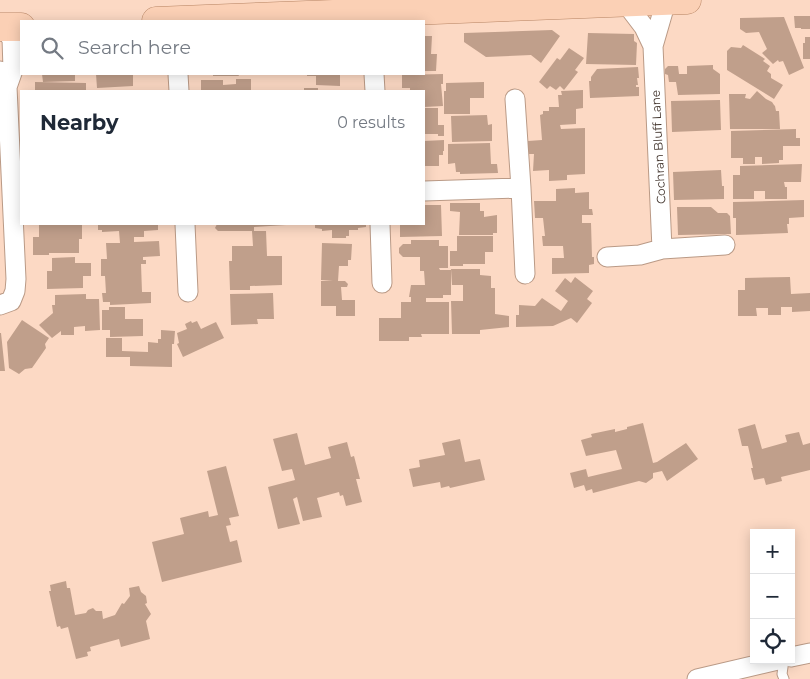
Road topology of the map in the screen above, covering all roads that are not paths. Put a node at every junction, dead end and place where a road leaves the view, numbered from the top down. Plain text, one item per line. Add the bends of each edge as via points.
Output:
1 (676, 0) edge
2 (625, 2) junction
3 (312, 7) edge
4 (372, 17) edge
5 (179, 20) edge
6 (4, 26) edge
7 (651, 27) junction
8 (178, 75) edge
9 (374, 75) edge
10 (2, 82) edge
11 (179, 90) edge
12 (375, 90) edge
13 (515, 99) dead end
14 (521, 188) junction
15 (425, 192) edge
16 (185, 225) edge
17 (380, 225) edge
18 (724, 245) dead end
19 (662, 249) junction
20 (607, 257) dead end
21 (525, 274) dead end
22 (382, 283) dead end
23 (188, 292) dead end
24 (0, 305) edge
25 (810, 653) edge
26 (795, 656) edge
27 (761, 664) edge
28 (783, 664) edge
29 (697, 679) edge
30 (784, 679) edge

1 - 2 main road
1 - 7 street, Cochran Bluff Lane
2 - 4 main road
2 - 7 street
3 - 4 main road
3 - 5 main road
6 - 10 street via 12,38 13,70
7 - 19 street, Cochran Bluff Lane
8 - 11 street
9 - 12 street
10 - 24 street via 16,279 11,301
13 - 14 street
14 - 15 street
14 - 21 street
16 - 23 street
17 - 22 street
18 - 19 street
19 - 20 street via 640,255
25 - 26 street
27 - 29 street
28 - 30 lane

